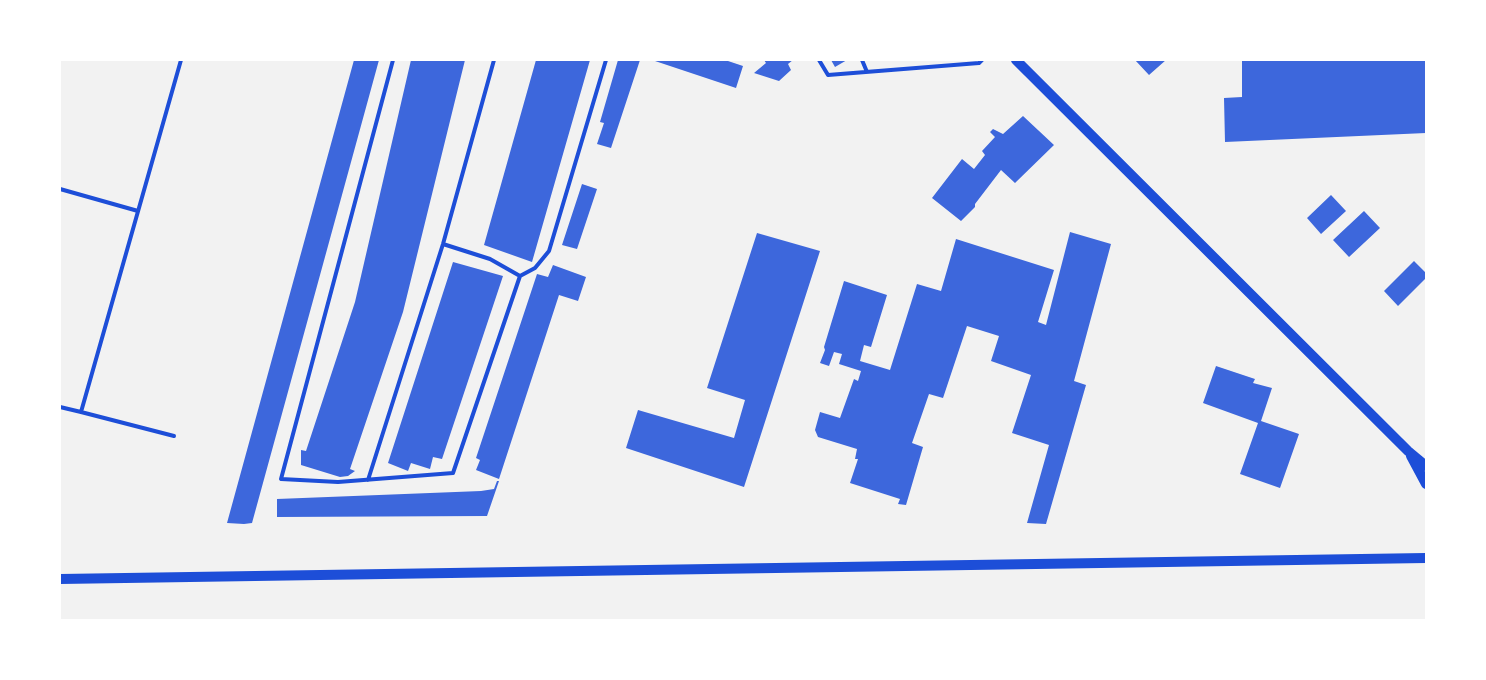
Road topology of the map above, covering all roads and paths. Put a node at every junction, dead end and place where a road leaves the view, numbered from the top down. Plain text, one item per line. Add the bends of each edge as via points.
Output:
1 (181, 60) edge
2 (393, 60) edge
3 (494, 60) edge
4 (606, 60) edge
5 (819, 60) edge
6 (862, 60) edge
7 (982, 60) edge
8 (1016, 60) edge
9 (867, 72) junction
10 (60, 189) edge
11 (138, 210) junction
12 (444, 244) junction
13 (520, 276) junction
14 (60, 407) edge
15 (82, 412) junction
16 (174, 436) dead end
17 (1408, 451) junction
18 (1426, 466) edge
19 (368, 480) junction
20 (1426, 484) edge
21 (1426, 558) edge
22 (60, 579) edge

1 - 11 lane
2 - 19 lane via 281,480
3 - 12 lane
4 - 13 lane via 549,251 535,268
5 - 9 lane via 828,75
6 - 9 lane
7 - 9 lane via 979,63
8 - 17 main road
10 - 11 lane
11 - 15 lane
12 - 13 lane via 490,259
12 - 19 lane
13 - 19 lane via 453,473
14 - 15 lane
15 - 16 lane
17 - 18 main road
17 - 20 main road
21 - 22 main road

